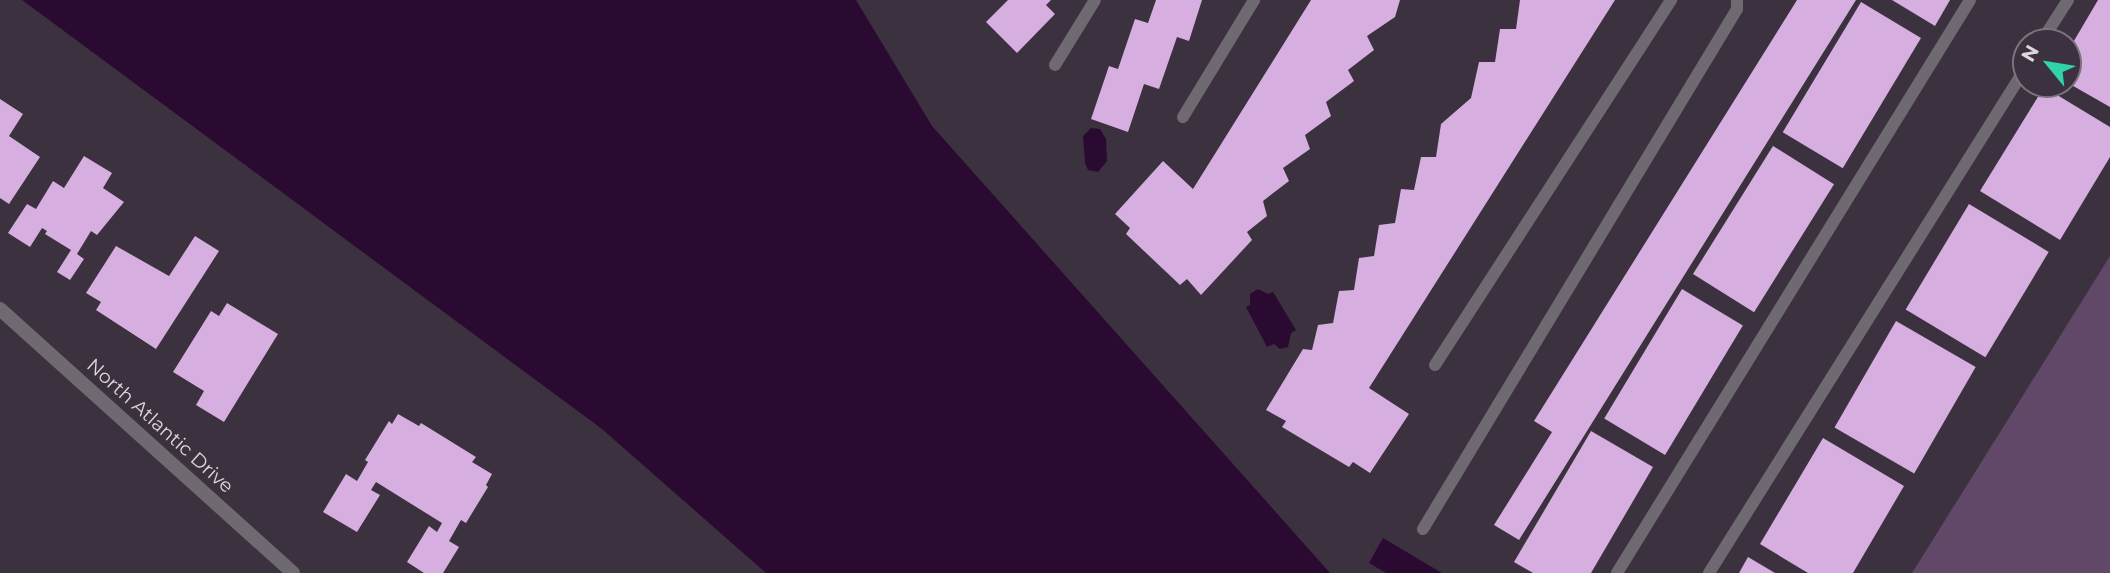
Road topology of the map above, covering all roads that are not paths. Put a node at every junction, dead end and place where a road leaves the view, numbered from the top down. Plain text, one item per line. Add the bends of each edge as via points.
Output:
1 (1096, 0) edge
2 (1254, 0) edge
3 (1671, 0) edge
4 (1737, 0) edge
5 (1970, 0) edge
6 (2068, 0) edge
7 (2051, 28) edge
8 (1055, 65) dead end
9 (2012, 89) edge
10 (1183, 117) dead end
11 (0, 309) edge
12 (1435, 365) dead end
13 (1423, 529) dead end
14 (293, 573) edge
15 (1617, 573) edge
16 (1709, 573) edge

1 - 8 lane
2 - 10 lane
3 - 12 lane
4 - 13 lane via 1737,9
5 - 15 lane
6 - 7 lane
9 - 16 lane
11 - 14 street, North Atlantic Drive

